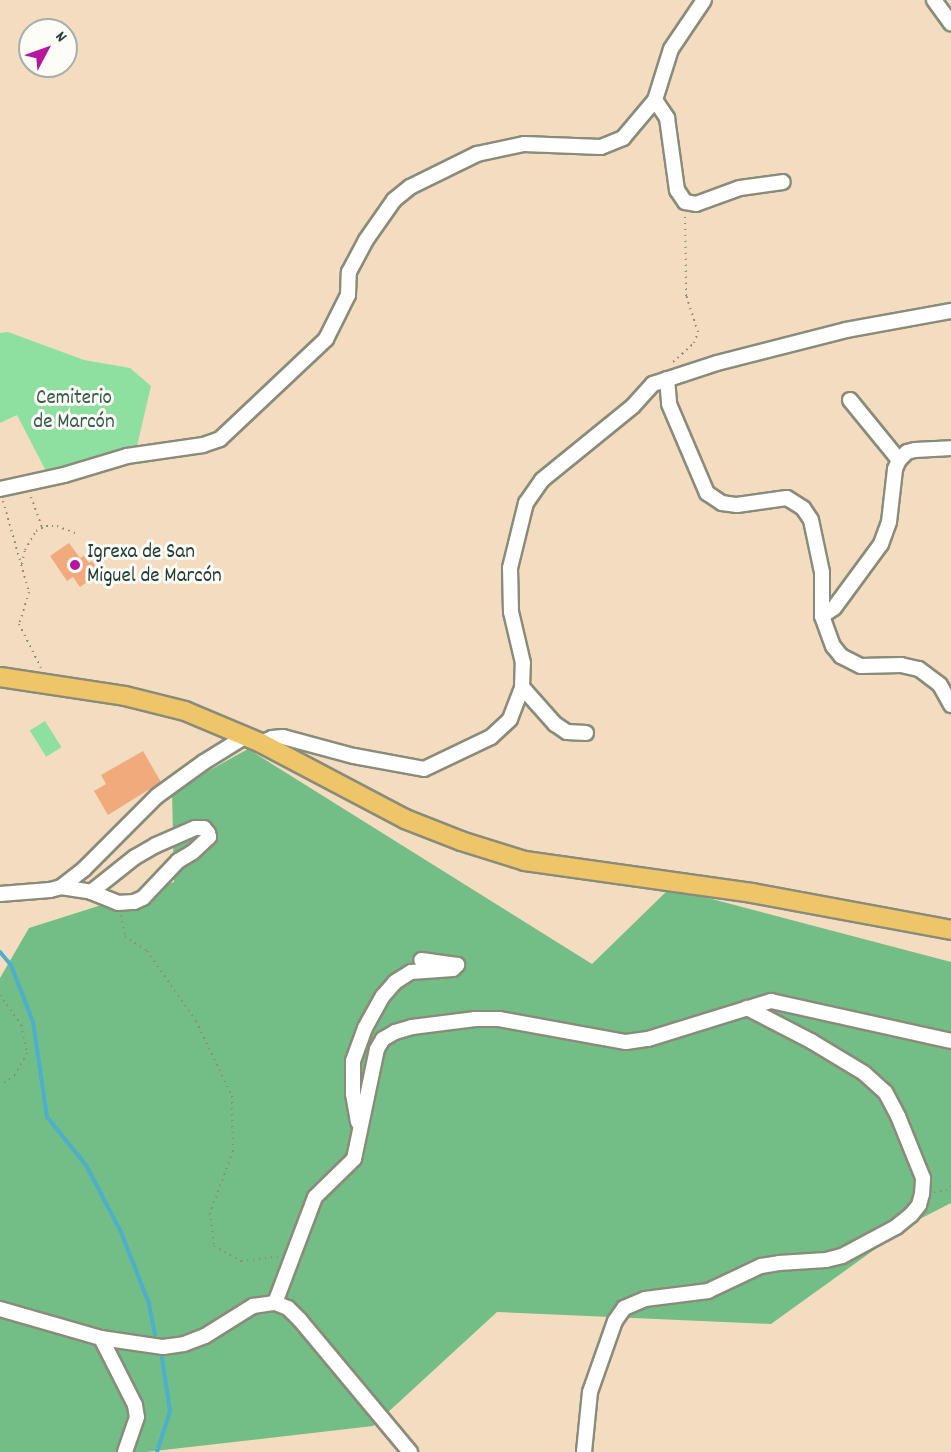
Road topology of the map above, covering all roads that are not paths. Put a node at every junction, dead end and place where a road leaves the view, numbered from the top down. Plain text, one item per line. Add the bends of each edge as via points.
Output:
1 (704, 0) edge
2 (934, 0) edge
3 (951, 23) edge
4 (655, 99) junction
5 (783, 182) dead end
6 (951, 311) edge
7 (668, 379) junction
8 (850, 400) dead end
9 (951, 448) edge
10 (899, 460) junction
11 (1, 493) edge
12 (822, 616) junction
13 (0, 677) edge
14 (522, 687) junction
15 (951, 705) edge
16 (586, 733) dead end
17 (254, 740) junction
18 (61, 887) junction
19 (91, 892) junction
20 (0, 894) edge
21 (951, 930) edge
22 (421, 960) dead end
23 (747, 1008) junction
24 (951, 1041) edge
25 (359, 1125) junction
26 (275, 1303) junction
27 (0, 1309) edge
28 (101, 1338) junction
29 (125, 1452) edge
30 (410, 1452) edge
31 (584, 1452) edge

1 - 4 street via 671,49
2 - 3 street
4 - 5 street via 667,118 677,190 685,202 691,205 740,188
4 - 11 street via 632,129 614,143 601,147 524,144 477,154 410,187 394,200 366,240 349,272 348,295 326,339 220,439 128,456
6 - 7 street via 846,330
7 - 12 street via 669,404 707,493 722,503 787,498 804,508 818,541
7 - 14 street via 653,384 542,480 526,503 510,568 511,612 523,663
8 - 10 street
9 - 10 street via 915,450
10 - 12 street via 889,522 881,544 834,608
12 - 15 street via 841,656 861,666 901,664 920,669 940,685
13 - 17 main road via 153,703 185,711
14 - 16 street via 555,724 567,732
14 - 17 street via 502,729 465,752 424,769 283,737
17 - 18 street via 204,762 157,796
17 - 21 main road via 405,819 461,842 525,861 752,893
18 - 19 street
18 - 20 street
19 - 19 street via 118,903 143,898 178,861 209,837 208,833 204,828 195,828 156,845
22 - 25 street via 457,965 453,969 411,972 383,996 353,1061
23 - 24 street via 771,1001
23 - 25 street via 648,1039 626,1042 499,1019 395,1032 383,1039 377,1049
23 - 31 street via 864,1073 885,1092 923,1178 919,1205 896,1227 842,1256 761,1266 708,1291 645,1299 624,1308 615,1321 590,1392
25 - 26 street via 354,1159 315,1197
26 - 28 street via 253,1306 223,1326 184,1344 163,1347
26 - 30 street via 288,1308 300,1320
27 - 28 street
28 - 29 street via 135,1405 137,1417

